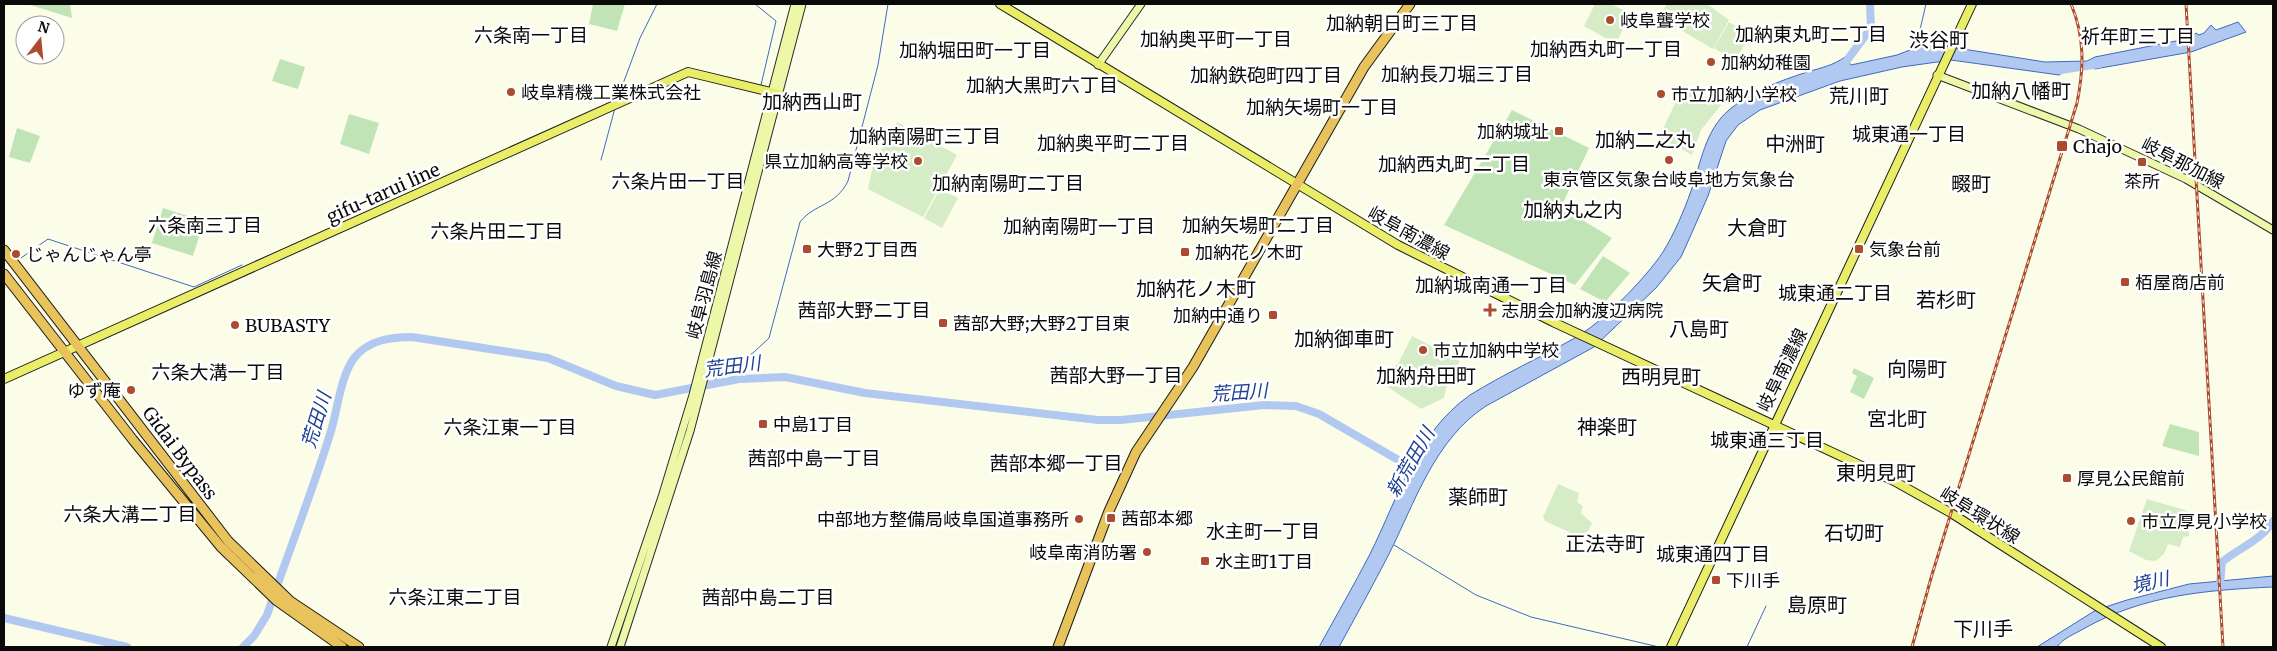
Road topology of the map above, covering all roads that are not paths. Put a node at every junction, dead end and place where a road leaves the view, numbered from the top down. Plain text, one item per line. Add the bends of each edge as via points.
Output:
1 (795, 4) edge
2 (802, 4) edge
3 (1000, 4) edge
4 (1141, 4) edge
5 (1410, 4) edge
6 (1968, 4) edge
7 (1972, 4) edge
8 (1950, 45) junction
9 (1098, 65) junction
10 (1937, 75) junction
11 (775, 93) junction
12 (1297, 184) junction
13 (2273, 230) edge
14 (4, 250) edge
15 (4, 274) edge
16 (76, 346) junction
17 (65, 352) junction
18 (4, 379) edge
19 (1774, 425) junction
20 (342, 647) edge
21 (360, 647) edge
22 (611, 647) edge
23 (620, 647) edge
24 (1058, 647) edge
25 (1671, 647) edge
26 (2161, 647) edge

1 - 11 main road, 岐阜羽島線
2 - 11 main road, 岐阜羽島線
3 - 9 main road, 岐阜南濃線
4 - 9 main road
5 - 12 highway via 1364,67
6 - 8 main road, 岐阜南濃線
7 - 8 main road, 岐阜南濃線
8 - 10 main road, 岐阜南濃線
9 - 12 main road, 岐阜南濃線
10 - 13 main road, 岐阜那加線 via 2079,129 2186,179
10 - 19 main road, 岐阜南濃線
11 - 16 main road, gifu-tarui line via 688,72
11 - 22 main road, 岐阜羽島線 via 693,395
11 - 23 main road, 岐阜羽島線 via 705,378
12 - 19 main road, 岐阜南濃線 via 1412,253
12 - 24 highway via 1193,367 1136,452 1120,482
14 - 16 highway, Gidai Bypass
15 - 17 highway, Gidai Bypass
16 - 17 main road, gifu-tarui line
16 - 21 highway, Gidai Bypass via 214,524 254,568 290,601
17 - 18 main road, gifu-tarui line
17 - 20 highway, Gidai Bypass via 221,548 261,587
19 - 25 main road
19 - 26 main road, 岐阜環状線 via 1924,497

